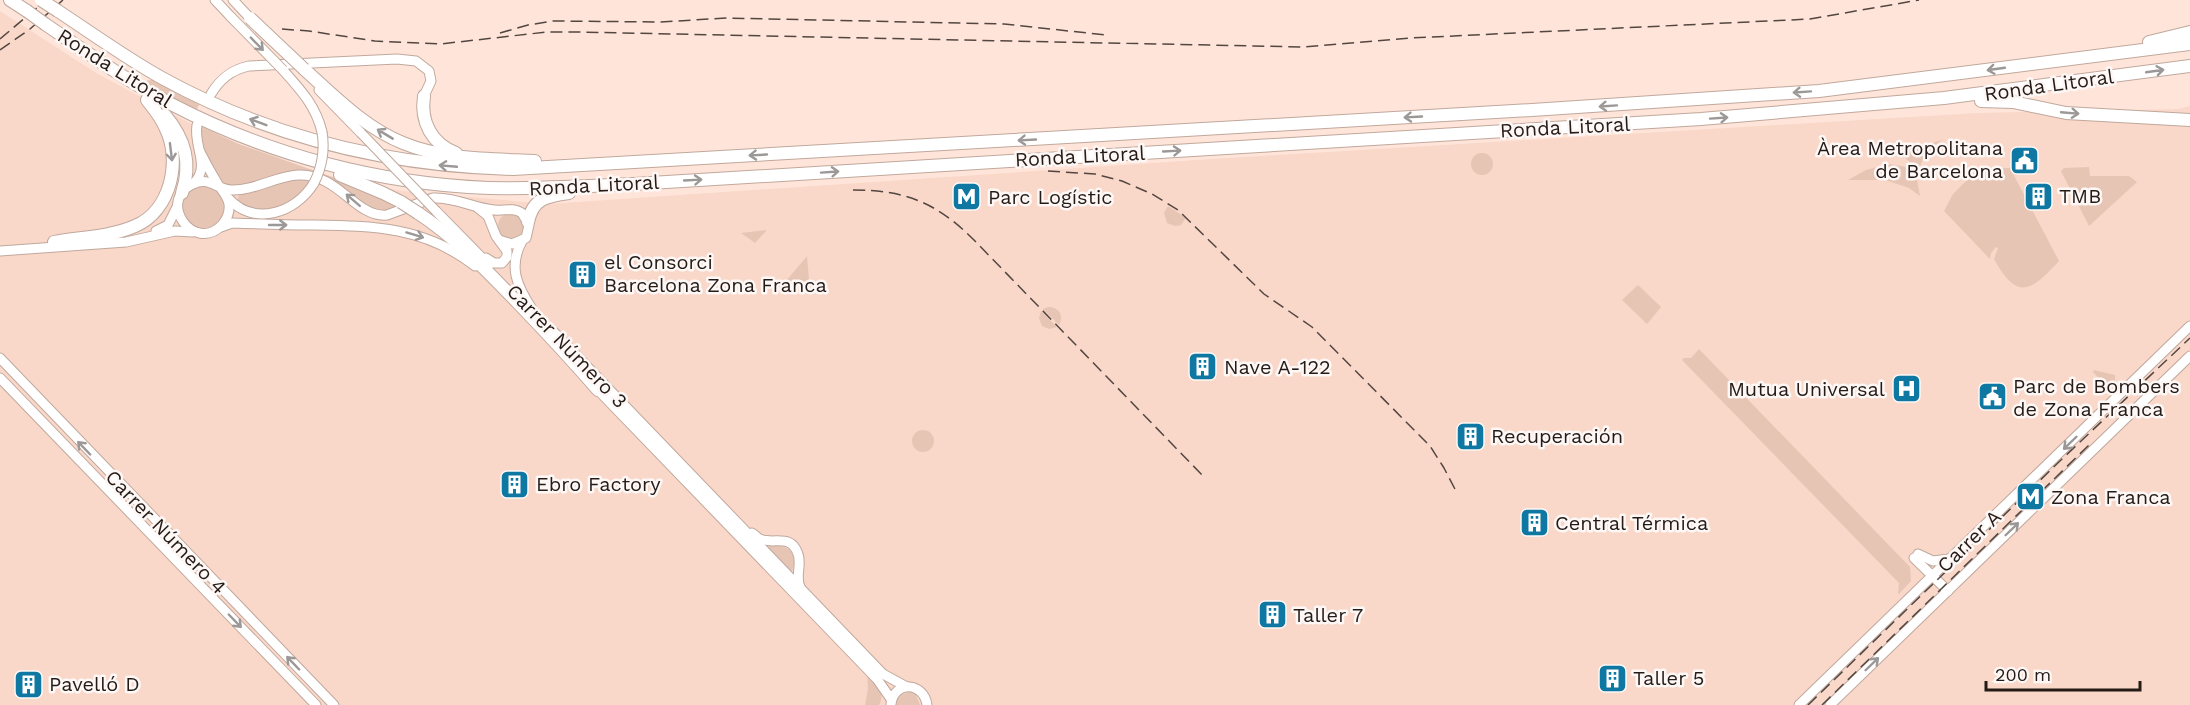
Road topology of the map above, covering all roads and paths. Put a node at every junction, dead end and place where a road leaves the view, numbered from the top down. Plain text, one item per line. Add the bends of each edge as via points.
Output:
1 (10, 0) edge
2 (41, 0) edge
3 (50, 0) edge
4 (215, 0) edge
5 (233, 0) edge
6 (60, 10) junction
7 (250, 18) joint
8 (2190, 32) edge
9 (2190, 44) edge
10 (2054, 61) junction
11 (2190, 66) edge
12 (302, 70) junction
13 (130, 84) junction
14 (211, 94) dead end
15 (424, 96) joint
16 (147, 100) junction
17 (1866, 106) junction
18 (2190, 120) edge
19 (197, 125) dead end
20 (261, 143) junction
21 (200, 152) junction
22 (480, 158) junction
23 (695, 159) junction
24 (194, 183) junction
25 (634, 184) junction
26 (220, 187) junction
27 (182, 193) junction
28 (226, 196) junction
29 (475, 206) junction
30 (177, 207) junction
31 (408, 208) junction
32 (506, 210) junction
33 (528, 222) junction
34 (337, 226) junction
35 (493, 226) junction
36 (220, 227) junction
37 (199, 233) junction
38 (499, 240) junction
39 (522, 241) junction
40 (54, 242) junction
41 (0, 246) edge
42 (474, 250) junction
43 (0, 251) edge
44 (532, 309) junction
45 (2190, 326) edge
46 (2190, 356) edge
47 (0, 358) edge
48 (0, 378) edge
49 (598, 390) junction
50 (2122, 408) junction
51 (737, 524) junction
52 (1916, 557) junction
53 (1952, 558) junction
54 (1932, 576) junction
55 (801, 590) junction
56 (1948, 591) junction
57 (1916, 592) junction
58 (905, 686) junction
59 (891, 702) edge
60 (316, 705) edge
61 (334, 705) edge
62 (927, 705) edge
63 (1799, 705) edge
64 (1830, 705) edge

1 - 13 highway, Ronda Litoral, bridge
2 - 6 highway, Ronda Litoral, bridge
3 - 6 highway
4 -> 28 street, bridge via 310,102 324,144 314,183 298,202 261,215 248,212
5 - 7 street
23 -> 6 highway, Ronda Litoral via 513,169 449,166 331,146 266,126 162,78
7 - 12 highway, bridge
8 - 10 highway
9 - 10 highway, Ronda Litoral
10 -> 23 highway, Ronda Litoral via 1764,95
17 -> 11 highway, Ronda Litoral
22 -> 12 highway via 430,152 400,142 343,105
12 - 42 street, Carrer Número 3, bridge
13 - 16 highway
13 - 20 highway, Ronda Litoral
14 - 15 street via 224,77 249,66 397,58 416,61 429,70 431,81
15 - 22 highway via 424,123 436,141 456,153
16 - 27 highway via 170,122 183,142 188,170
16 -> 40 highway via 167,129 172,159 169,186 158,208 144,222 125,230
17 -> 18 highway via 2000,100 2066,112
25 -> 17 highway, Ronda Litoral
19 - 21 street
20 - 25 highway, Ronda Litoral via 334,166 437,184 514,188
20 - 31 highway via 353,179
21 - 24 street via 202,170
21 - 26 street
22 - 23 highway via 544,162
24 - 26 street via 204,181
24 - 27 street
25 - 33 highway via 544,199 530,211
26 - 28 street
31 -> 26 street via 384,215 372,213 335,185 305,175 236,190
27 - 30 street
28 - 36 street via 229,213
29 - 31 street via 441,198
29 - 32 street
29 - 35 street via 485,212
30 - 37 street via 184,225
30 - 40 street via 168,225 147,234
31 - 34 street via 376,223
31 - 49 highway via 474,257
32 - 33 street via 517,210
32 - 35 street via 496,216
33 - 39 street via 528,234
36 -> 34 street via 232,223
34 -> 49 street, Carrer Número 3 via 403,231 461,255
35 - 38 street
36 - 37 street
37 - 43 street via 175,231 126,242
38 - 39 street via 508,244
38 - 42 street via 508,253 502,263 494,263
39 - 44 street via 515,257 515,274
40 - 41 street
42 - 44 street, Carrer Número 3
44 - 51 street, Carrer Número 3
45 - 50 street, Carrer A
46 - 50 street, Carrer A
61 -> 47 street, Carrer Número 4
48 -> 60 street, Carrer Número 4
49 - 59 street, Carrer Número 3 via 877,679
50 -> 53 street, Carrer A
56 -> 50 street, Carrer A
51 - 55 street, Carrer Número 3
51 - 55 street via 760,539 783,540 792,545 798,555 797,579
52 - 53 street via 1933,561
52 - 54 street
52 - 57 street via 1920,574
53 - 54 street, Carrer A
54 - 56 street
54 - 57 street, Carrer A
55 - 58 street, Carrer Número 3 via 887,677
64 -> 56 street, Carrer A
57 - 63 street, Carrer A
58 - 59 street
58 - 62 street, Carrer Número 3 via 921,690

